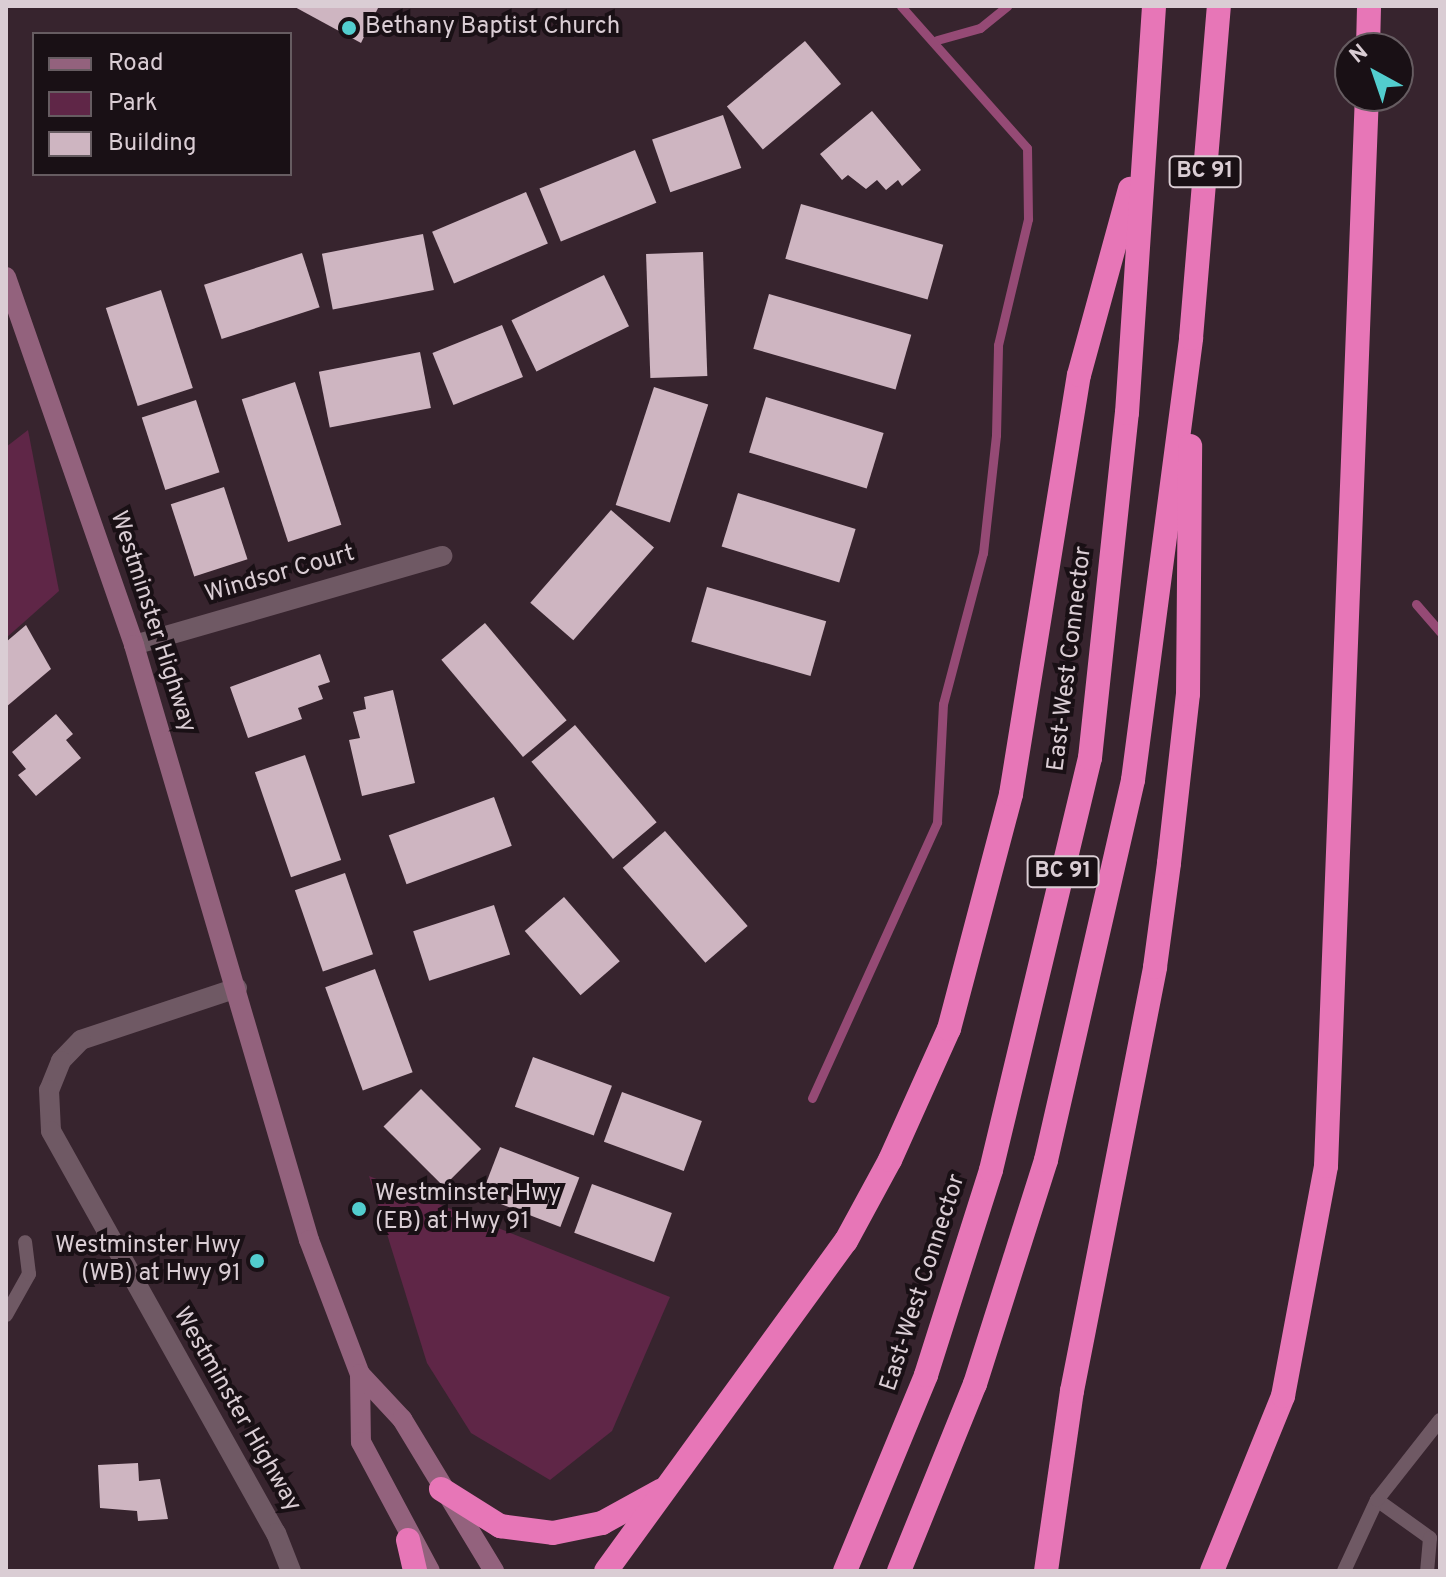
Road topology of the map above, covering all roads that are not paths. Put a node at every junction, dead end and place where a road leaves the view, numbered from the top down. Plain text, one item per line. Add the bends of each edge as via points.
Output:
1 (1154, 6) edge
2 (1219, 6) edge
3 (1369, 6) edge
4 (1368, 32) edge
5 (1366, 112) edge
6 (1142, 144) junction
7 (6, 277) edge
8 (1191, 338) junction
9 (442, 556) dead end
10 (134, 645) junction
11 (237, 988) junction
12 (25, 1242) dead end
13 (6, 1315) edge
14 (360, 1374) junction
15 (1440, 1420) edge
16 (668, 1487) junction
17 (441, 1489) junction
18 (1377, 1500) junction
19 (408, 1540) junction
20 (291, 1571) edge
21 (415, 1571) edge
22 (430, 1571) edge
23 (494, 1571) edge
24 (606, 1571) edge
25 (845, 1571) edge
26 (899, 1571) edge
27 (1046, 1571) edge
28 (1212, 1571) edge
29 (1344, 1571) edge
30 (1427, 1571) edge

1 - 6 highway, East-West Connector / BC 91
2 - 8 highway, BC 91
3 - 4 highway
5 - 28 highway via 1326,1166 1283,1396
6 - 16 highway via 1079,375 1011,794 949,1029 846,1241
6 - 25 highway, East-West Connector / BC 91 via 1127,413 1090,758 991,1170 926,1375
7 - 10 main road, Westminster Highway
8 - 26 highway, BC 91 via 1133,780 1046,1160 975,1384
8 - 27 highway via 1188,694 1169,863 1155,967 1072,1391
9 - 10 street, Windsor Court
10 - 11 main road, Westminster Highway
11 - 14 main road, Westminster Highway via 309,1240
11 - 20 street, Westminster Highway via 81,1040 61,1061 49,1090 51,1131 276,1533
12 - 13 lane via 29,1274
14 - 17 main road, Westminster Highway via 402,1419
14 - 19 main road, Westminster Highway via 361,1442
15 - 18 lane
16 - 17 highway via 602,1523 553,1533 500,1526
16 - 24 highway
17 - 23 main road, Westminster Highway
18 - 29 lane
18 - 30 lane via 1430,1538
19 - 21 highway
19 - 22 main road, Westminster Highway

